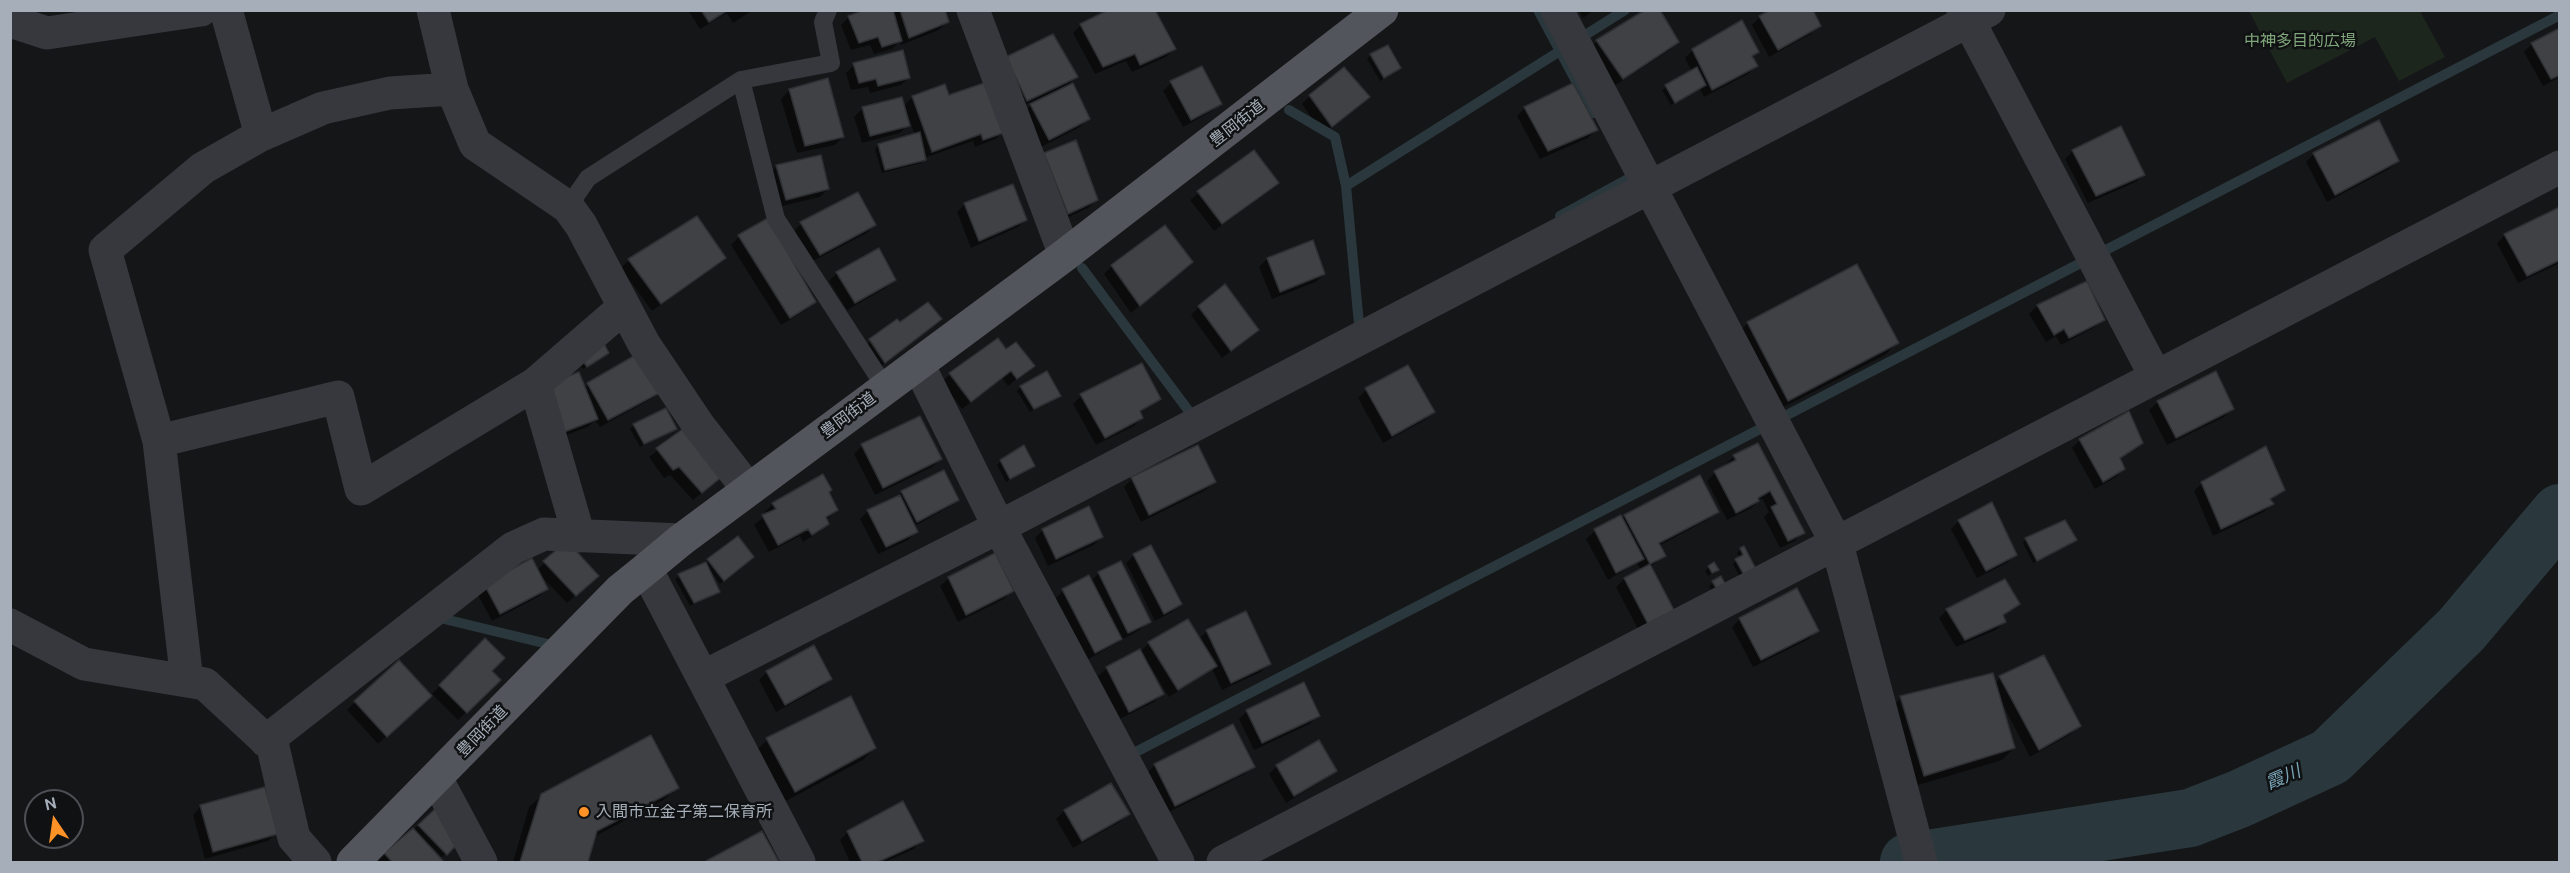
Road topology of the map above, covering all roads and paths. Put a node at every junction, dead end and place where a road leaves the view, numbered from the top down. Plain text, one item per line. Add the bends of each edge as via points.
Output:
1 (201, 10) edge
2 (226, 10) edge
3 (433, 10) edge
4 (828, 10) edge
5 (973, 10) edge
6 (1382, 10) edge
7 (1557, 10) edge
8 (1974, 14) edge
9 (10, 21) edge
10 (741, 80) junction
11 (452, 89) junction
12 (261, 135) junction
13 (2559, 167) edge
14 (1649, 188) junction
15 (568, 207) junction
16 (1065, 255) junction
17 (624, 307) junction
18 (918, 363) junction
19 (2156, 377) junction
20 (535, 384) junction
21 (885, 387) junction
22 (159, 441) junction
23 (748, 489) junction
24 (999, 527) junction
25 (579, 536) junction
26 (681, 540) junction
27 (1837, 544) junction
28 (646, 568) junction
29 (10, 625) edge
30 (703, 677) junction
31 (187, 681) junction
32 (266, 741) junction
33 (436, 778) junction
34 (315, 862) edge
35 (353, 862) edge
36 (481, 862) edge
37 (799, 862) edge
38 (1178, 862) edge
39 (1223, 862) edge
40 (1921, 862) edge

1 - 9 street via 47,33
2 - 12 street
3 - 11 street
4 - 10 lane via 823,22 831,63
5 - 16 street
6 - 16 main road, 豊岡街道
7 - 14 street
8 - 14 street
8 - 19 street
10 - 15 lane via 588,178
10 - 21 lane via 776,219
11 - 12 street via 390,93 323,108
11 - 15 street via 475,144
12 - 22 street via 203,168 105,250
13 - 19 street
14 - 24 street
14 - 27 street
15 - 17 street
16 - 18 main road, 豊岡街道
17 - 20 street
17 - 23 street via 699,426
18 - 21 main road, 豊岡街道
18 - 24 street
19 - 27 street
20 - 22 street via 361,489 338,397
20 - 25 street
21 - 23 main road, 豊岡街道
22 - 31 street
23 - 26 main road, 豊岡街道
24 - 30 street
24 - 38 street
25 - 26 street
25 - 32 street via 544,534 513,548
26 - 28 main road, 豊岡街道
27 - 39 street
27 - 40 street
28 - 30 street
28 - 33 main road, 豊岡街道
29 - 31 street via 84,664
30 - 37 street
31 - 32 street via 205,684
32 - 34 street via 273,747 294,838
33 - 35 main road, 豊岡街道
33 - 36 street

